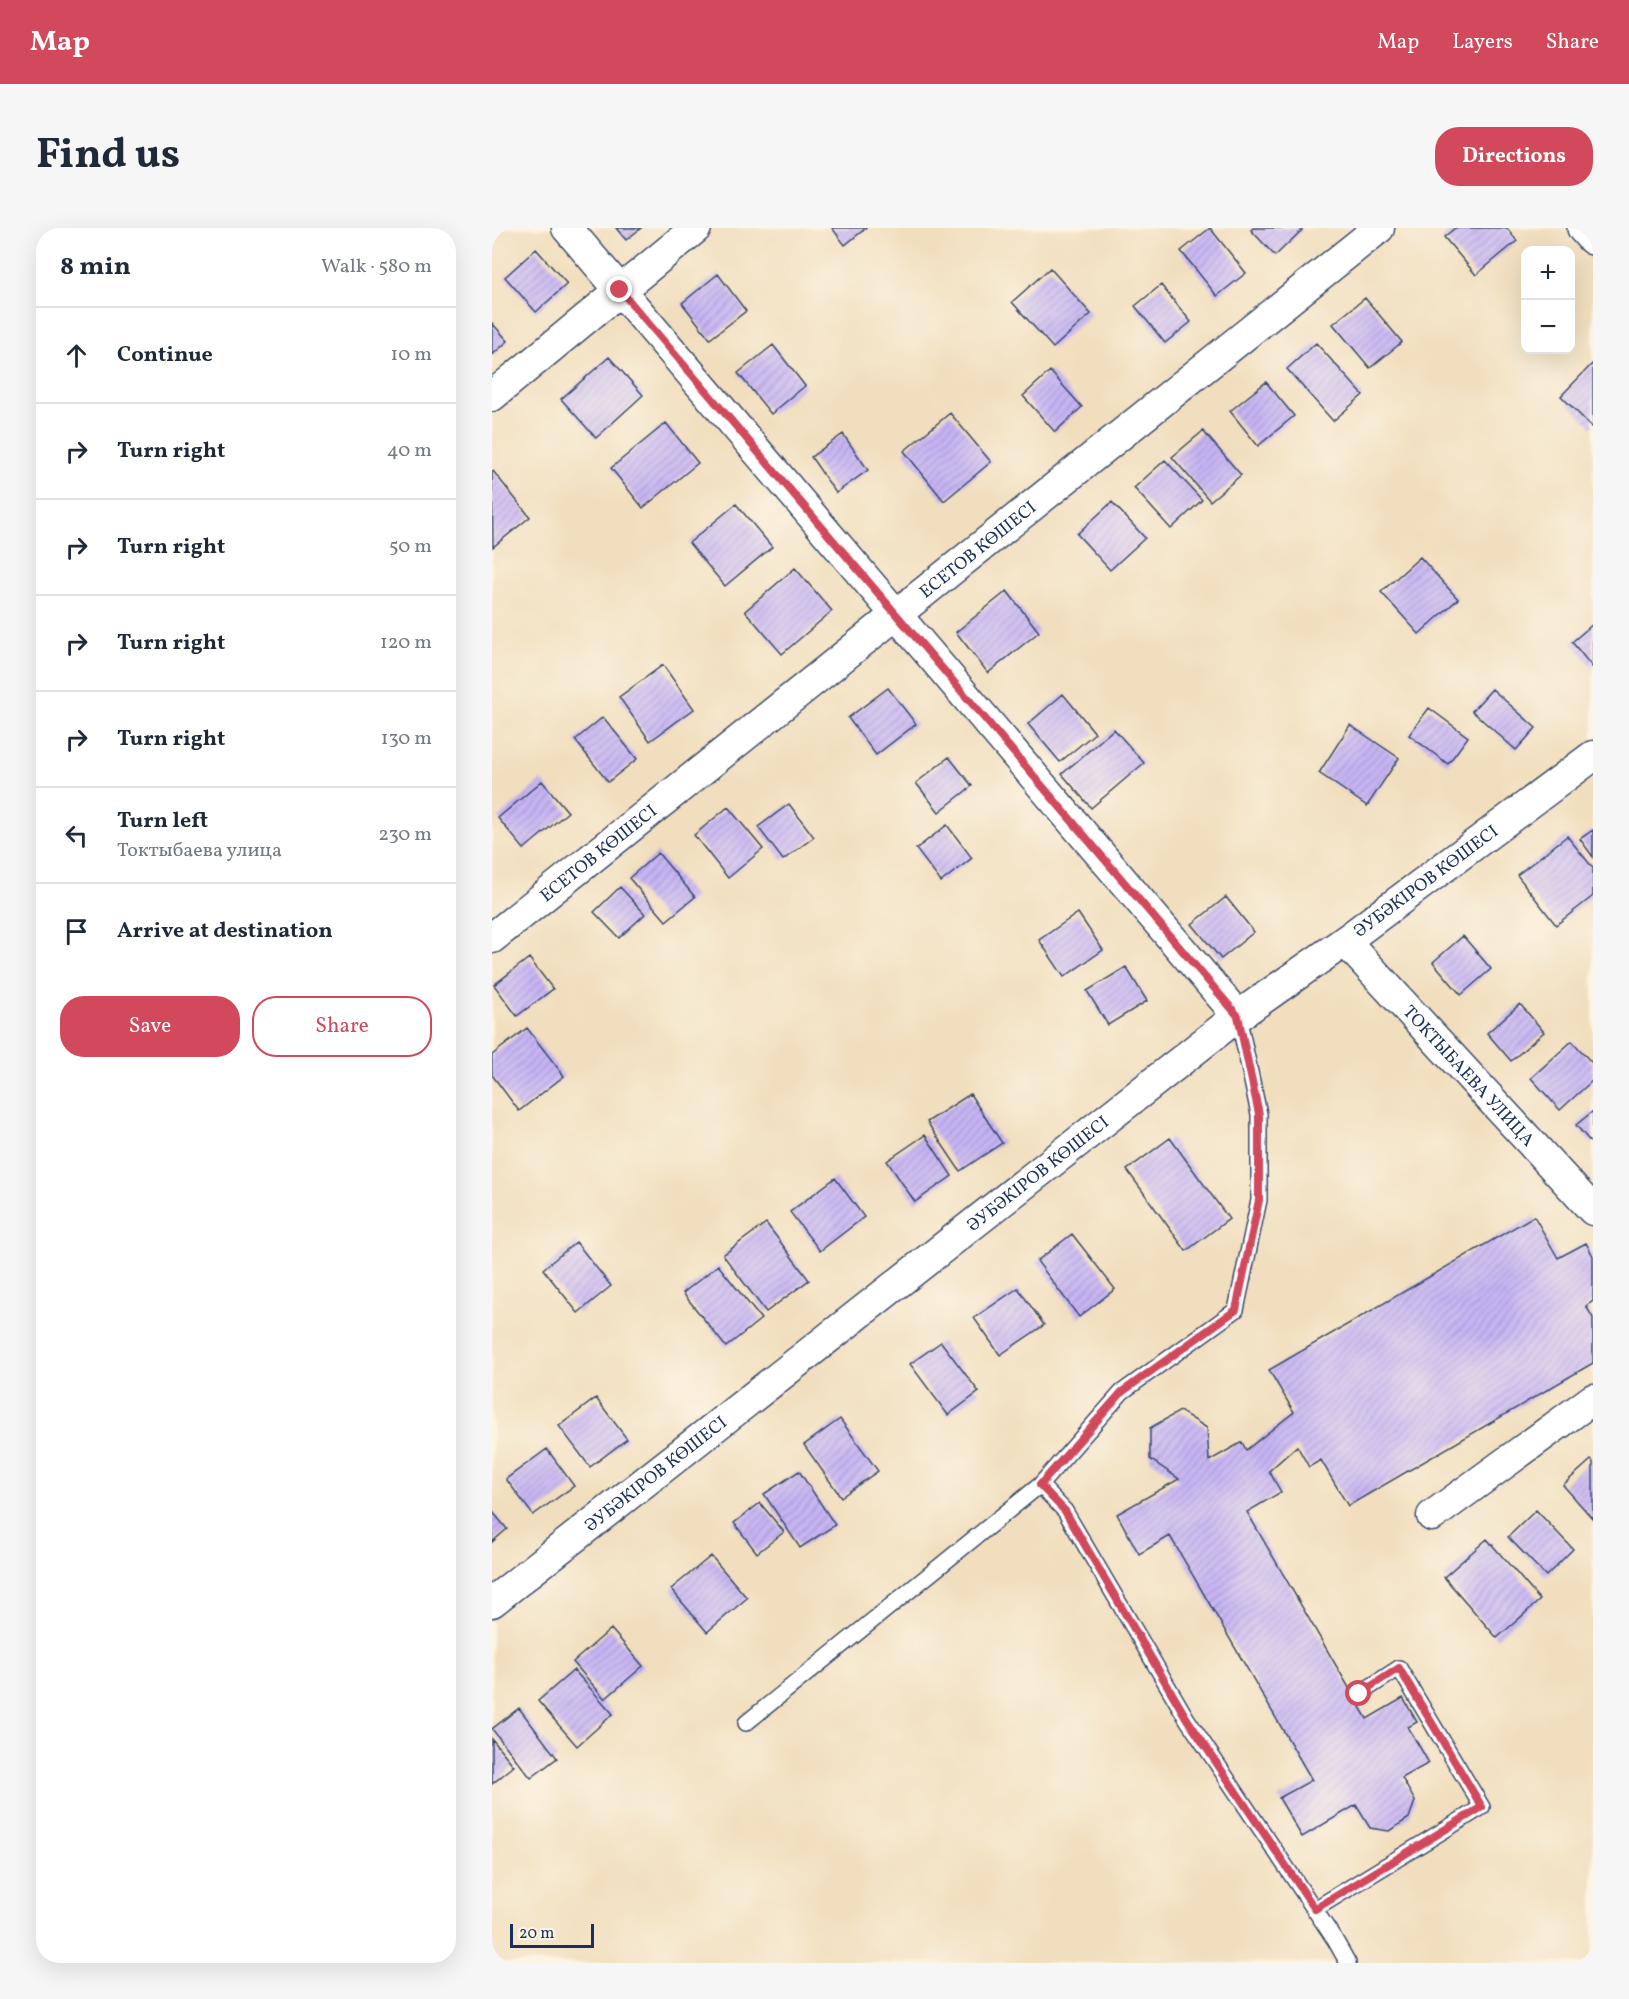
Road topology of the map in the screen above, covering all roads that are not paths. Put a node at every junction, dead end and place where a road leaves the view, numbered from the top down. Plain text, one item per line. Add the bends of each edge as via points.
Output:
1 (567, 228) edge
2 (696, 228) edge
3 (1379, 228) edge
4 (1584, 228) edge
5 (1593, 238) edge
6 (620, 290) junction
7 (492, 396) edge
8 (896, 614) junction
9 (1593, 756) edge
10 (492, 938) edge
11 (1345, 941) junction
12 (1238, 1016) junction
13 (1593, 1210) edge
14 (1593, 1399) edge
15 (1040, 1485) junction
16 (1432, 1516) dead end
17 (492, 1602) edge
18 (1359, 1694) dead end
19 (746, 1724) dead end
20 (1315, 1909) junction
21 (1348, 1963) edge

1 - 6 street
2 - 6 street
3 - 8 street, ЕСЕТОВ КӨШЕСІ
4 - 5 street
6 - 7 street
6 - 8 street
8 - 10 street, ЕСЕТОВ КӨШЕСІ
8 - 12 street
9 - 11 street, ӘУБӘКІРОВ КӨШЕСІ
11 - 12 street, ӘУБӘКІРОВ КӨШЕСІ
11 - 13 street, ТОКТЫБАЕВА УЛИЦА
12 - 15 lane via 1259,1114 1259,1189 1236,1310 1122,1392
12 - 17 street, ӘУБӘКІРОВ КӨШЕСІ
14 - 16 street
15 - 19 lane
15 - 20 lane via 1065,1511 1187,1719
18 - 20 lane via 1399,1668 1482,1807
20 - 21 lane

